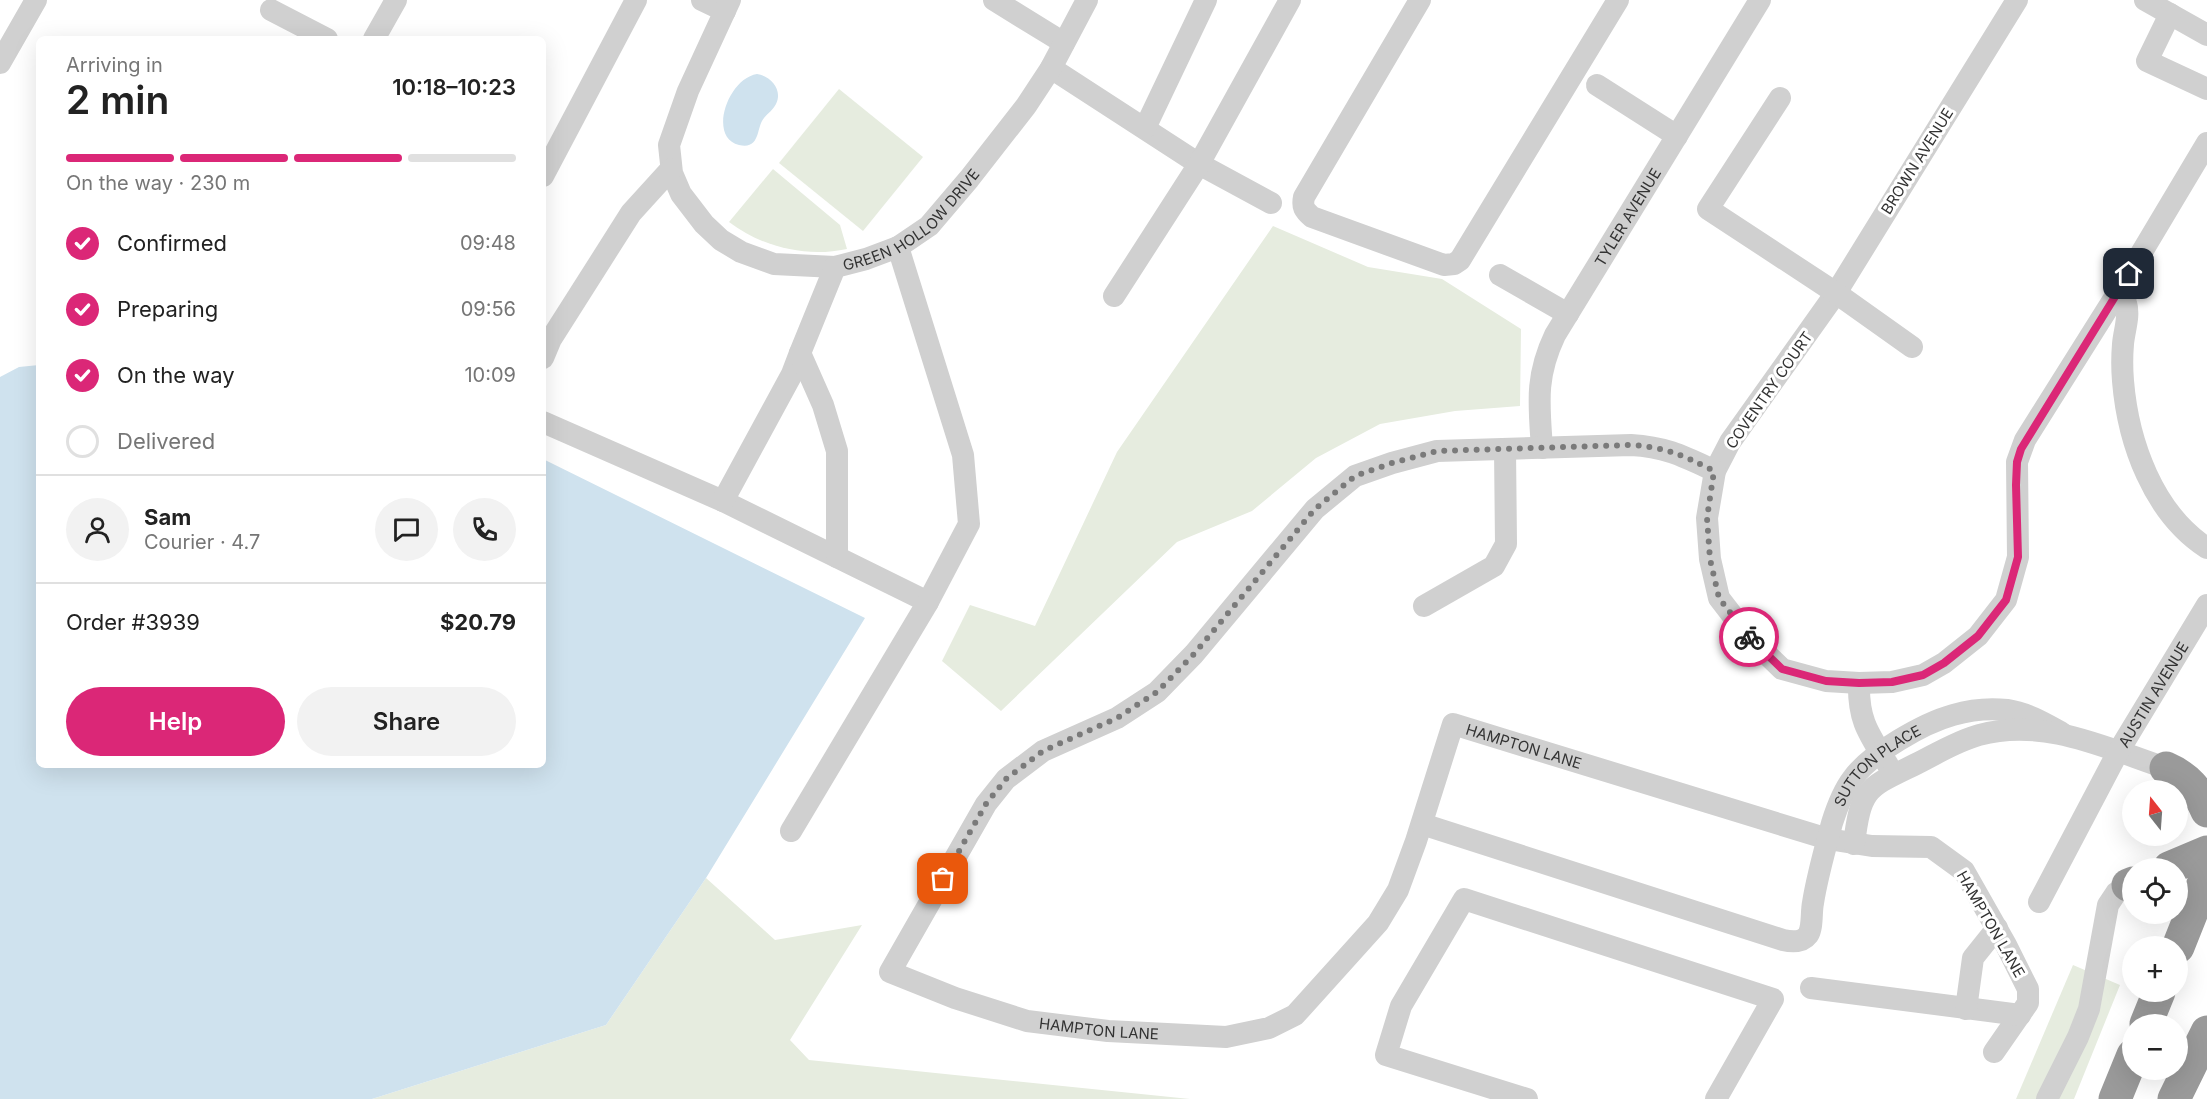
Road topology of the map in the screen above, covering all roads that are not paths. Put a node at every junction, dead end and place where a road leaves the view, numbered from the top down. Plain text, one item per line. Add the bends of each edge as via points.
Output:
1 (36, 0) edge
2 (396, 0) edge
3 (636, 0) edge
4 (702, 0) edge
5 (994, 0) edge
6 (1087, 0) edge
7 (1206, 0) edge
8 (1290, 0) edge
9 (1420, 0) edge
10 (1618, 0) edge
11 (1760, 0) edge
12 (2145, 0) edge
13 (2009, 3) edge
14 (727, 5) edge
15 (271, 10) dead end
16 (2170, 14) junction
17 (2207, 35) edge
18 (321, 36) edge
19 (376, 36) edge
20 (6, 40) edge
21 (1064, 44) junction
22 (0, 63) edge
23 (1051, 68) junction
24 (2204, 81) edge
25 (1597, 85) dead end
26 (1780, 98) dead end
27 (1145, 128) junction
28 (1677, 136) junction
29 (2207, 143) edge
30 (1199, 164) junction
31 (671, 169) junction
32 (546, 170) edge
33 (1271, 203) dead end
34 (898, 247) junction
35 (836, 267) junction
36 (1500, 275) dead end
37 (2118, 292) junction
38 (1836, 293) junction
39 (1114, 296) dead end
40 (1568, 314) junction
41 (1816, 322) joint
42 (546, 347) edge
43 (1912, 347) dead end
44 (800, 353) junction
45 (546, 423) edge
46 (1542, 448) junction
47 (1505, 449) junction
48 (1714, 471) junction
49 (723, 501) junction
50 (2207, 548) edge
51 (837, 557) junction
52 (928, 602) junction
53 (2207, 605) edge
54 (1424, 606) dead end
55 (1859, 683) junction
56 (1953, 715) junction
57 (2062, 733) junction
58 (1963, 741) junction
59 (1880, 752) junction
60 (2118, 752) junction
61 (2166, 768) junction
62 (2207, 769) edge
63 (1894, 775) junction
64 (2207, 811) edge
65 (1422, 824) junction
66 (791, 831) dead end
67 (1828, 839) junction
68 (1854, 844) junction
69 (2207, 852) edge
70 (2188, 860) edge
71 (2207, 874) edge
72 (2122, 889) edge
73 (2039, 902) dead end
74 (1997, 928) junction
75 (2182, 936) edge
76 (1811, 988) dead end
77 (1966, 1009) junction
78 (2020, 1015) junction
79 (2207, 1032) edge
80 (1994, 1052) dead end
81 (2123, 1080) edge
82 (1527, 1099) edge
83 (1716, 1099) edge
84 (2047, 1099) edge
85 (2115, 1099) edge
86 (2174, 1099) edge

1 - 20 street
2 - 19 street
3 - 32 street
4 - 14 street
5 - 21 street
6 - 21 street, GREEN HOLLOW DRIVE
7 - 27 street
8 - 30 street
9 - 10 street via 1302,204 1312,217 1444,265 1460,260
11 - 28 street, TYLER AVENUE
12 - 16 street
13 - 38 street, BROWN AVENUE
14 - 31 street via 688,91 669,145
15 - 18 street
16 - 17 street
16 - 24 street via 2147,61
20 - 22 street
21 - 23 street, GREEN HOLLOW DRIVE
23 - 27 street
23 - 34 street, GREEN HOLLOW DRIVE via 1026,106 929,226
25 - 28 street
26 - 38 street via 1708,209
27 - 30 street
28 - 40 street, TYLER AVENUE
29 - 37 street
30 - 33 street
30 - 39 street
31 - 35 street via 681,194 704,224 741,252 774,264
31 - 42 street via 631,213
34 - 35 street, GREEN HOLLOW DRIVE
34 - 52 street via 963,455 969,524
35 - 44 street, GREEN HOLLOW DRIVE
36 - 40 street
37 - 50 street via 2127,309 2123,379 2136,448 2153,486 2174,517
37 - 55 street, COVENTRY COURT via 2021,449 2016,485 2018,557 2006,600 1978,636 1923,675
38 - 41 street, BROWN AVENUE
38 - 43 street
40 - 46 street, TYLER AVENUE via 1541,370
41 - 48 street, COVENTRY COURT via 1730,442
44 - 49 street, GREEN HOLLOW DRIVE
44 - 51 street via 824,405 837,451
45 - 49 street
46 - 47 street, HAMPTON LANE
46 - 48 street, HAMPTON LANE via 1653,446 1676,452
47 - 54 street via 1506,544 1494,566
47 - 65 street, HAMPTON LANE via 1437,451 1392,463 1355,476 1315,509 1194,654 1157,692 1117,718 1043,751 1006,779 986,804 890,972 1027,1021 1108,1031 1226,1037 1269,1028 1295,1015 1378,923 1398,890
48 - 55 street, COVENTRY COURT via 1707,518 1710,559 1719,598 1749,637 1782,669 1826,681
49 - 51 street
51 - 52 street
52 - 66 street
53 - 60 street, AUSTIN AVENUE
55 - 59 street via 1863,722
56 - 57 street, SUTTON PLACE via 2010,710
56 - 58 street
56 - 59 street, SUTTON PLACE
57 - 58 street, SUTTON PLACE via 2013,730
57 - 60 street, SUTTON PLACE
58 - 63 street, SUTTON PLACE
59 - 63 street
59 - 67 street, SUTTON PLACE via 1846,788
60 - 61 street, SUTTON PLACE
60 - 73 street, AUSTIN AVENUE
61 - 62 highway
61 - 64 highway via 2193,786
63 - 68 street, SUTTON PLACE via 1864,797
65 - 67 street, HAMPTON LANE via 1454,724
65 - 67 street, SUTTON PLACE via 1790,942 1802,940 1810,932
67 - 68 street, HAMPTON LANE
68 - 74 street, HAMPTON LANE via 1931,847 1964,871
69 - 70 highway
71 - 75 highway
72 - 84 street via 2108,905 2089,1009
74 - 77 street via 1973,958
74 - 78 street, HAMPTON LANE via 2028,990 2028,1003
76 - 77 street
77 - 78 street
78 - 80 street, HAMPTON LANE
79 - 86 highway
81 - 85 highway
82 - 83 street via 1386,1055 1401,1006 1464,899 1773,999

